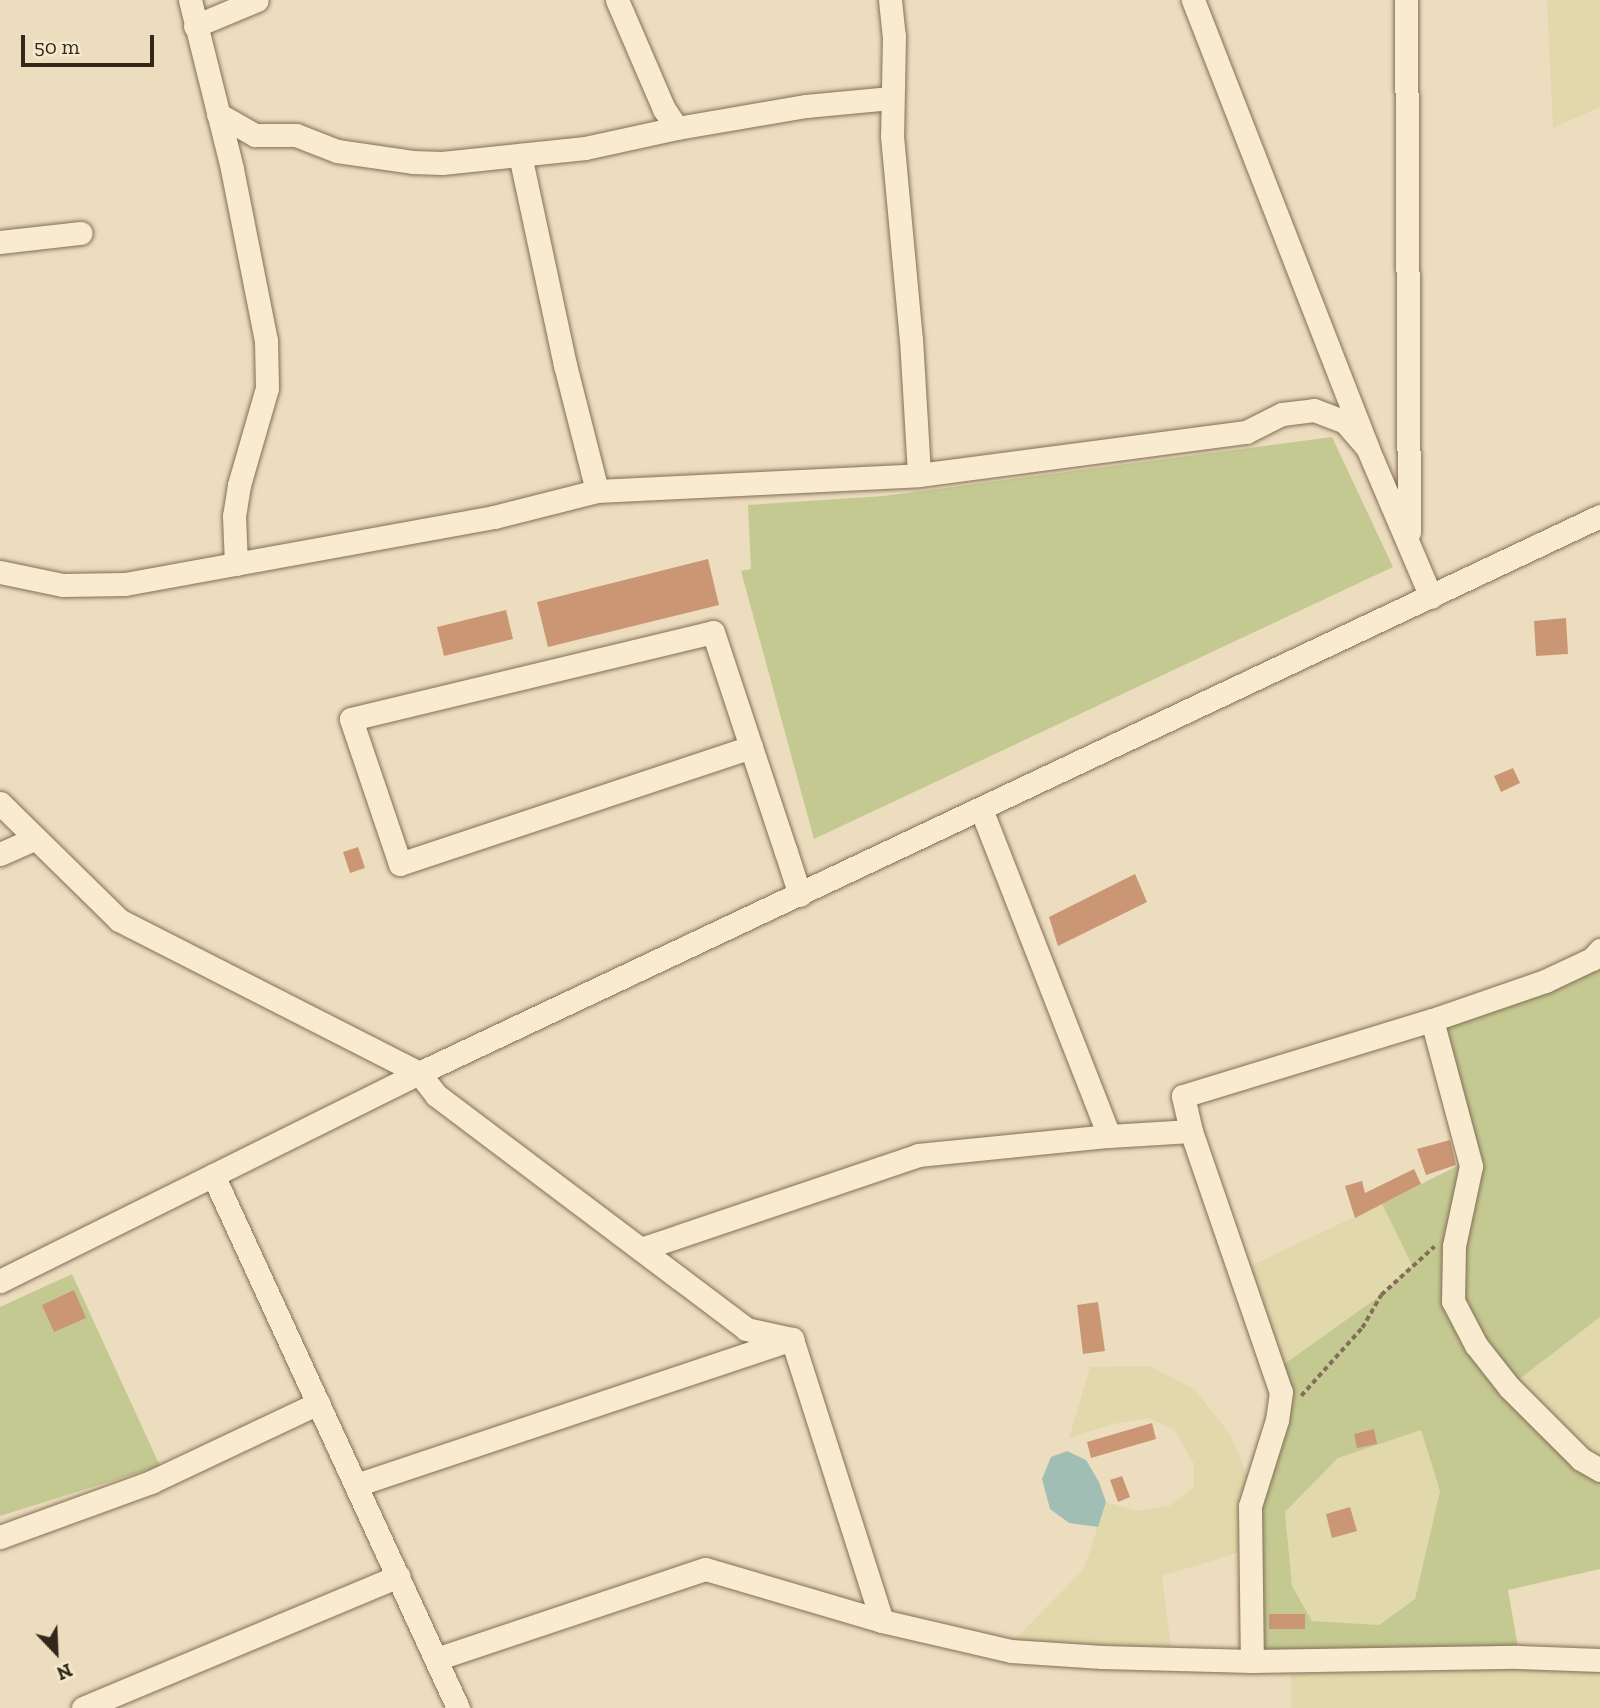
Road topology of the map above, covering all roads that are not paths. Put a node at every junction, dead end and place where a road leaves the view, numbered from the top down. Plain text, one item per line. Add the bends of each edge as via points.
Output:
1 (190, 0) edge
2 (257, 0) edge
3 (617, 0) edge
4 (890, 0) edge
5 (1193, 0) edge
6 (1406, 0) edge
7 (195, 26) junction
8 (891, 98) junction
9 (218, 114) junction
10 (677, 128) junction
11 (256, 135) junction
12 (520, 155) junction
13 (232, 169) junction
14 (80, 233) dead end
15 (0, 242) edge
16 (1367, 447) junction
17 (919, 475) junction
18 (597, 491) junction
19 (1600, 516) edge
20 (1409, 543) junction
21 (236, 564) junction
22 (0, 572) edge
23 (1432, 597) junction
24 (751, 747) junction
25 (0, 803) edge
26 (981, 809) junction
27 (36, 838) junction
28 (0, 854) edge
29 (800, 895) junction
30 (1600, 950) edge
31 (1432, 1020) junction
32 (419, 1073) junction
33 (1191, 1131) junction
34 (1109, 1136) junction
35 (213, 1175) junction
36 (641, 1249) junction
37 (0, 1281) edge
38 (792, 1339) junction
39 (318, 1403) junction
40 (1600, 1470) edge
41 (356, 1485) junction
42 (0, 1537) edge
43 (398, 1576) junction
44 (882, 1621) junction
45 (436, 1659) junction
46 (1600, 1660) edge
47 (1252, 1661) junction
48 (83, 1708) edge
49 (458, 1708) edge

1 - 7 street
2 - 7 street
3 - 10 street via 664,109
4 - 8 street via 894,36
5 - 16 street
6 - 20 street
7 - 9 street
8 - 10 street via 806,106
8 - 17 street
9 - 11 street
9 - 13 street
10 - 12 street via 585,148
11 - 12 street via 296,135 337,151 412,162
11 - 13 street via 242,148
12 - 18 street
13 - 21 street via 267,340 267,388 234,516
14 - 15 street
16 - 17 street via 1345,422 1314,410 1282,414 1246,432
16 - 20 street
17 - 18 street
18 - 21 street via 494,517
19 - 23 street
20 - 23 street
21 - 22 street via 125,584 63,585
23 - 26 street
24 - 24 street via 713,632 351,719 400,864
24 - 29 street
25 - 27 street
26 - 29 street
26 - 34 street
27 - 28 street
27 - 32 street via 119,920
29 - 32 street
30 - 31 street via 1592,959 1545,981
31 - 33 street via 1183,1096
31 - 40 street via 1471,1166 1454,1246 1453,1301 1476,1345 1509,1387 1581,1459
32 - 35 street
32 - 36 street via 436,1095
33 - 34 street
33 - 47 street via 1281,1392 1250,1506
34 - 36 street via 918,1155
35 - 37 street
35 - 39 street
36 - 38 street via 746,1329
38 - 41 street
38 - 44 street
39 - 41 street
39 - 42 street via 151,1482
41 - 43 street
43 - 45 street
43 - 48 street
44 - 45 street via 705,1569
44 - 47 street via 1011,1651
45 - 49 street
46 - 47 street

